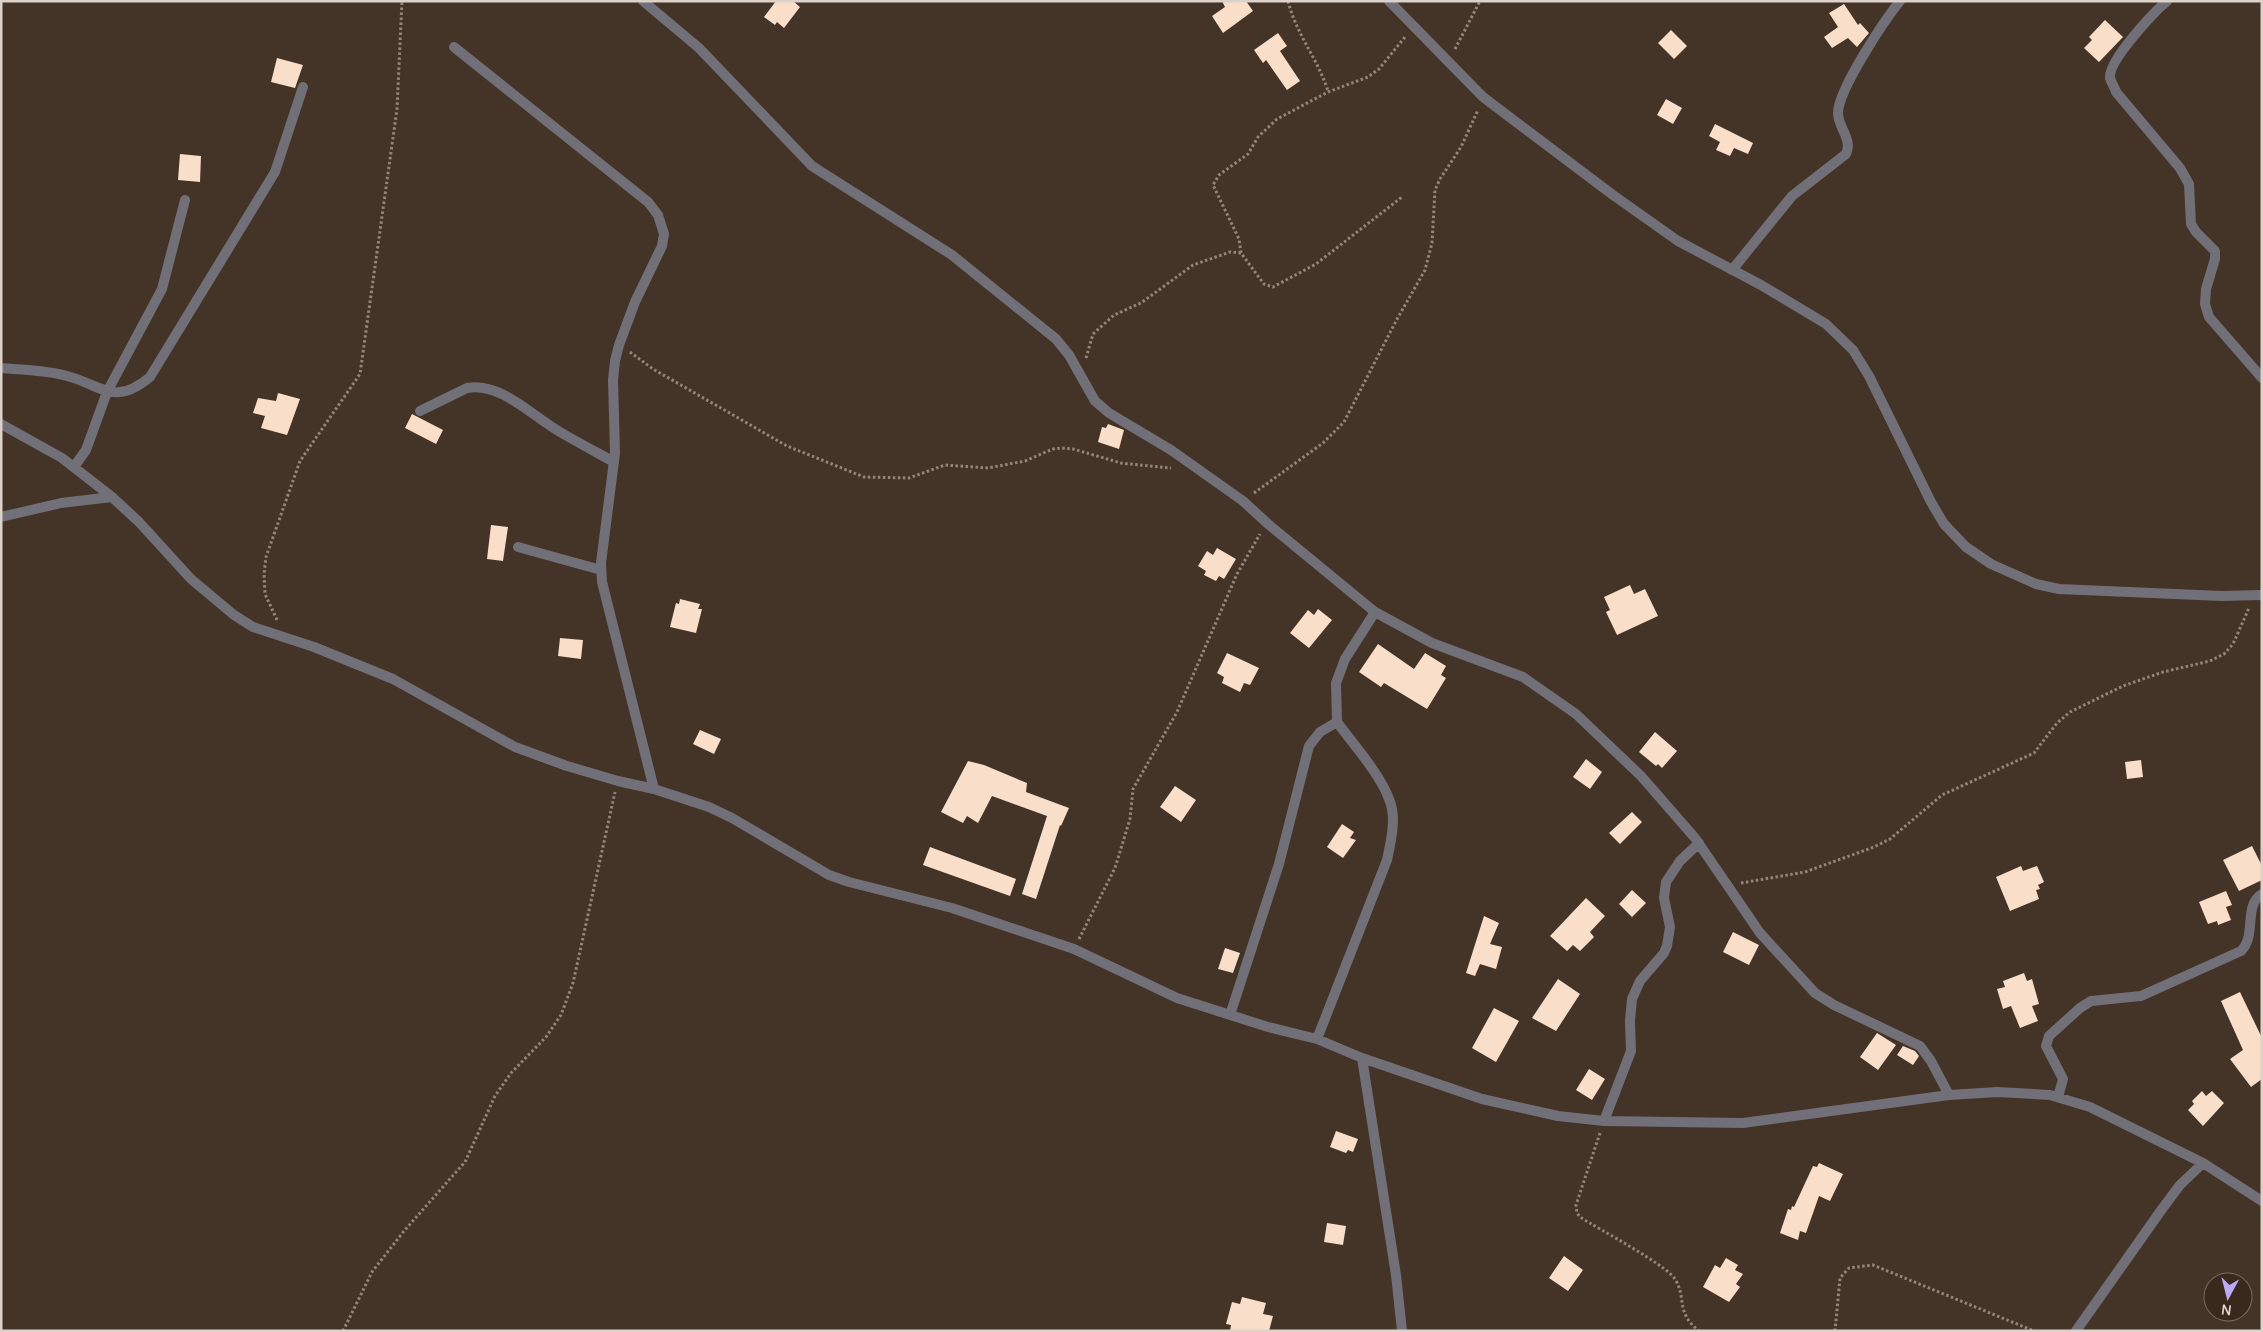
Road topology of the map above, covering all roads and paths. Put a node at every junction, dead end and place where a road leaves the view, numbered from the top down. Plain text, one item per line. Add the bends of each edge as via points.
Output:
1 (402, 1) edge
2 (644, 1) edge
3 (1288, 1) edge
4 (1389, 1) edge
5 (1480, 1) edge
6 (1900, 1) edge
7 (2167, 1) edge
8 (1414, 27) junction
9 (454, 47) dead end
10 (1448, 63) junction
11 (303, 87) dead end
12 (1328, 92) junction
13 (1483, 97) junction
14 (1402, 197) dead end
15 (185, 200) dead end
16 (1241, 253) junction
17 (1732, 270) junction
18 (619, 344) junction
19 (1, 368) edge
20 (2262, 378) edge
21 (1083, 381) junction
22 (107, 392) junction
23 (420, 411) dead end
24 (1, 424) edge
25 (614, 462) junction
26 (74, 468) junction
27 (1196, 470) junction
28 (112, 497) junction
29 (1243, 501) junction
30 (1, 517) edge
31 (1268, 524) junction
32 (518, 547) dead end
33 (602, 570) junction
34 (2258, 595) edge
35 (1375, 612) junction
36 (284, 637) junction
37 (1337, 722) junction
38 (618, 781) junction
39 (654, 790) junction
40 (1699, 843) junction
41 (1729, 886) junction
42 (2262, 894) edge
43 (1074, 949) junction
44 (1230, 1014) junction
45 (1317, 1039) junction
46 (1362, 1058) junction
47 (1949, 1095) junction
48 (2058, 1097) junction
49 (1604, 1121) junction
50 (2203, 1163) junction
51 (2262, 1200) edge
52 (343, 1331) edge
53 (1402, 1331) edge
54 (1699, 1331) edge
55 (1835, 1331) edge
56 (2034, 1331) edge
57 (2076, 1331) edge

1 - 36 path via 397,110 360,374 300,461 266,557 265,594
2 - 21 street via 699,48 812,166 952,255 1056,340 1069,355
3 - 12 path via 1293,20 1319,64
4 - 8 street
5 - 10 path
6 - 17 street via 1868,48 1840,103 1840,122 1849,144 1846,154 1792,196
7 - 20 street via 2132,38 2111,68 2110,78 2116,92 2180,168 2189,184 2191,224 2215,251 2204,304 2210,318
8 - 10 street
8 - 12 path via 1375,72
9 - 18 street via 648,202 658,215 664,234 662,246
10 - 13 street
11 - 22 street via 275,172 150,377 124,391
12 - 16 path via 1277,118 1258,137 1248,154 1214,182 1239,239
13 - 17 street via 1678,241
13 - 29 path via 1461,147 1436,190 1432,243 1425,270 1344,422 1323,443
14 - 16 path via 1316,264 1279,285 1264,284
15 - 22 street via 162,289
16 - 21 path via 1230,252 1193,265 1141,303 1104,322 1093,334 1087,350
17 - 34 street via 1826,324 1853,350 1944,524 1966,547 1991,564 2036,584 2059,589
18 - 25 street via 613,380
18 - 27 path via 653,369 787,446 864,477 909,478 945,466 988,468 1025,461 1052,448 1073,449 1121,463
19 - 22 street via 69,376
21 - 27 street via 1095,401 1108,413 1171,450
22 - 26 street via 86,450
23 - 25 street via 466,388 485,389 503,395 559,432
24 - 26 street
25 - 33 street
26 - 28 street
27 - 29 street
28 - 30 street via 60,503
28 - 36 street via 191,579 234,615 253,627
29 - 31 street
31 - 35 street
31 - 43 path via 1236,574 1177,712 1133,789 1130,819 1116,868
32 - 33 street
33 - 39 street via 602,582
34 - 41 path via 2233,644 2224,654 2123,686 2070,712 2057,723 2034,753 1942,795 1890,839 1806,872
35 - 37 street via 1345,658 1336,683
35 - 40 street via 1432,644 1524,677 1568,709 1641,776
36 - 38 street via 393,679 514,747
37 - 44 street via 1320,732 1309,746 1279,864
37 - 45 street via 1390,800 1393,832 1387,860
38 - 39 street
38 - 52 path via 573,983 561,1015 495,1096 465,1162 372,1272
39 - 43 street via 709,807 849,882 952,908
40 - 41 street
40 - 49 street via 1680,861 1666,882 1664,898 1670,927 1667,946 1640,981 1632,999 1631,1051
41 - 47 street via 1760,933 1816,993 1834,1005 1920,1046 1932,1061
42 - 48 street via 2254,901 2246,946 2241,952 2142,996 2091,1002 2049,1036 2046,1046 2063,1080
43 - 44 street via 1177,998
44 - 45 street
45 - 46 street
46 - 49 street via 1482,1099 1558,1116
46 - 53 street
47 - 48 street via 1997,1092
47 - 49 street via 1743,1123
48 - 50 street via 2090,1107
49 - 54 path via 1576,1205 1577,1213 1667,1271 1678,1285 1682,1312
50 - 51 street
50 - 57 street via 2180,1185
55 - 56 path via 1840,1278 1849,1268 1873,1265

